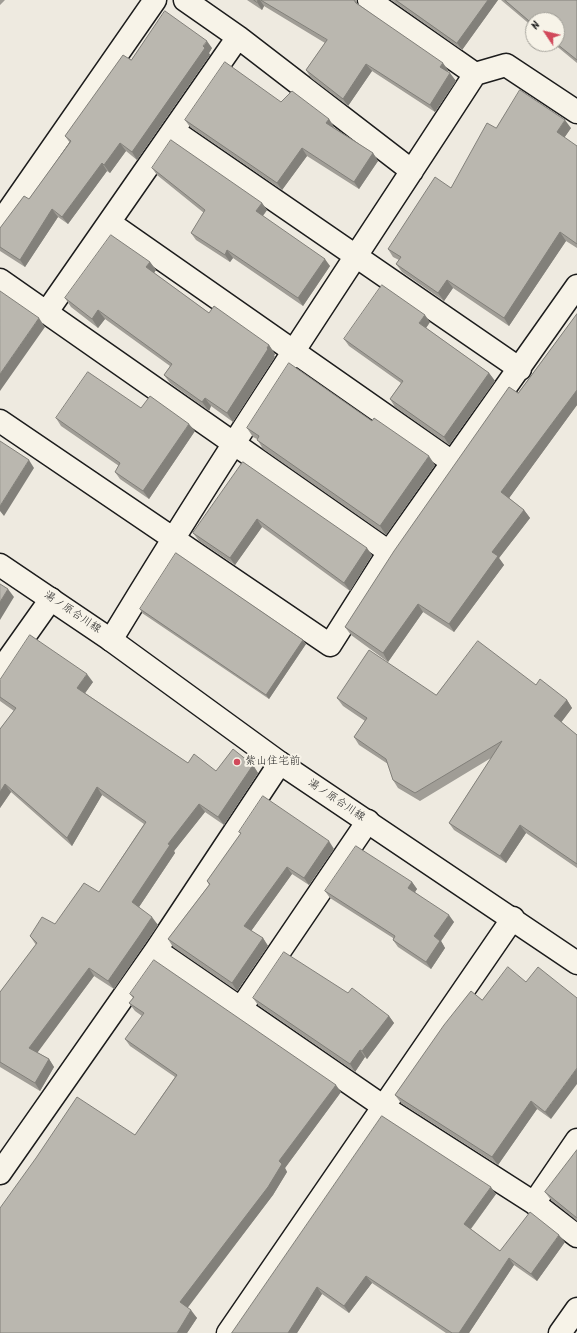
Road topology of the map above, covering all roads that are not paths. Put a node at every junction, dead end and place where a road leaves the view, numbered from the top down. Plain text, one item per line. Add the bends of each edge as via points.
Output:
1 (155, 0) edge
2 (185, 0) edge
3 (369, 0) edge
4 (238, 37) junction
5 (475, 74) junction
6 (577, 112) edge
7 (174, 131) junction
8 (412, 170) junction
9 (0, 223) edge
10 (110, 223) junction
11 (355, 255) junction
12 (0, 280) edge
13 (577, 286) edge
14 (46, 313) junction
15 (294, 352) junction
16 (520, 369) junction
17 (0, 421) edge
18 (234, 443) junction
19 (452, 462) junction
20 (173, 537) junction
21 (389, 552) junction
22 (0, 565) edge
23 (51, 599) junction
24 (111, 640) junction
25 (0, 671) edge
26 (280, 763) junction
27 (368, 822) junction
28 (513, 918) junction
29 (156, 950) junction
30 (577, 963) edge
31 (241, 1008) junction
32 (384, 1107) junction
33 (577, 1140) edge
34 (0, 1173) edge
35 (534, 1203) junction
36 (577, 1236) edge
37 (577, 1310) edge
38 (228, 1333) edge
39 (560, 1333) edge

1 - 9 street
2 - 4 street
3 - 5 street
4 - 7 street
4 - 8 street
5 - 6 street via 506,65
5 - 8 street
7 - 10 street
7 - 11 street
8 - 11 street
10 - 14 street
10 - 15 street
11 - 15 street
11 - 16 street
12 - 14 street
13 - 16 street
14 - 18 street
15 - 18 street
15 - 19 street
16 - 19 street
17 - 20 street
18 - 20 street
18 - 21 street
19 - 21 street
20 - 21 street via 330,645
20 - 24 street
22 - 23 street, 湯ノ原合川線
23 - 24 street, 湯ノ原合川線
23 - 25 street
24 - 26 street, 湯ノ原合川線
26 - 27 street, 湯ノ原合川線
26 - 29 street
27 - 28 street, 湯ノ原合川線
27 - 31 street
28 - 30 street, 湯ノ原合川線
28 - 32 street
29 - 31 street
29 - 34 street
31 - 32 street
32 - 35 street
32 - 38 street
33 - 35 street
35 - 36 street
37 - 39 street

